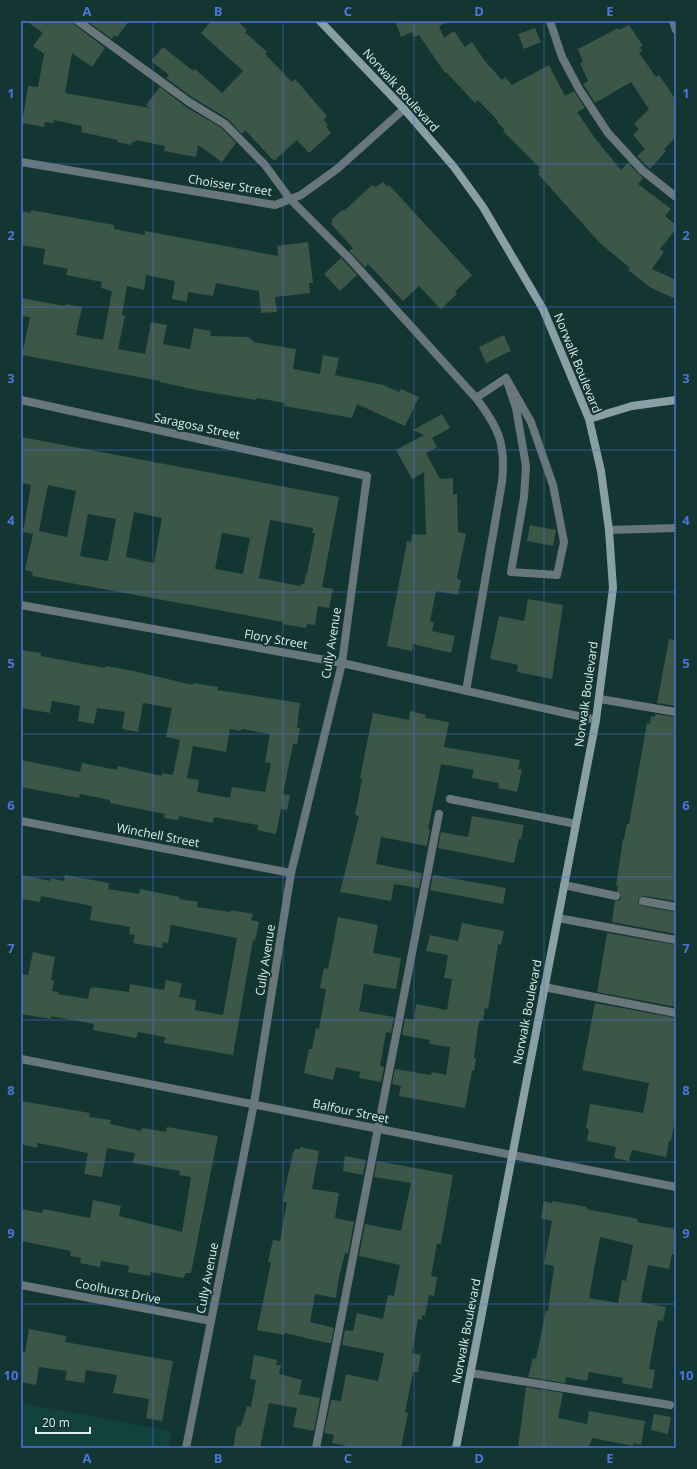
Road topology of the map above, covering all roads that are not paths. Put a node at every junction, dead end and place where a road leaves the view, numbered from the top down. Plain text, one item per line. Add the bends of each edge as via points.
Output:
1 (78, 21) edge
2 (320, 21) edge
3 (550, 21) edge
4 (673, 21) edge
5 (676, 30) edge
6 (404, 109) junction
7 (21, 162) edge
8 (676, 197) edge
9 (290, 200) junction
10 (506, 378) junction
11 (476, 398) junction
12 (21, 400) edge
13 (676, 400) edge
14 (589, 419) junction
15 (367, 476) joint
16 (676, 528) edge
17 (609, 530) junction
18 (21, 605) edge
19 (342, 663) junction
20 (466, 691) junction
21 (600, 699) junction
22 (676, 712) edge
23 (596, 720) junction
24 (450, 799) dead end
25 (439, 814) dead end
26 (21, 821) edge
27 (576, 824) junction
28 (291, 873) junction
29 (564, 885) junction
30 (616, 896) dead end
31 (643, 901) dead end
32 (676, 907) edge
33 (558, 918) junction
34 (676, 940) edge
35 (544, 987) junction
36 (676, 1013) edge
37 (21, 1058) edge
38 (254, 1103) junction
39 (377, 1128) junction
40 (511, 1156) junction
41 (676, 1188) edge
42 (21, 1285) edge
43 (211, 1321) junction
44 (471, 1373) junction
45 (670, 1405) dead end
46 (186, 1448) edge
47 (316, 1448) edge
48 (456, 1448) edge

1 - 9 street via 189,102 226,124 265,165
2 - 6 main road, Norwalk Boulevard
3 - 8 street via 562,57 579,89 608,133 642,170
4 - 5 street
6 - 9 street, Choisser Street via 337,168 301,195
6 - 14 main road, Norwalk Boulevard via 483,207 543,309
7 - 9 street, Choisser Street via 276,205
9 - 11 street via 349,258
10 - 10 street via 516,408 526,466 524,497 511,572 557,576 564,542 553,485 531,422
10 - 11 street
11 - 20 street via 492,419 501,440 504,463
12 - 15 street, Saragosa Street
13 - 14 main road via 632,406
14 - 17 main road, Norwalk Boulevard
15 - 19 street, Cully Avenue
16 - 17 street
17 - 21 main road, Norwalk Boulevard via 613,588
18 - 19 street, Flory Street
19 - 20 street, Flory Street
19 - 28 street, Cully Avenue
20 - 23 street, Flory Street
21 - 22 street
21 - 23 main road, Norwalk Boulevard
23 - 27 main road, Norwalk Boulevard
24 - 27 street
25 - 39 street
26 - 28 street, Winchell Street
27 - 29 main road, Norwalk Boulevard
28 - 38 street, Cully Avenue
29 - 30 street
29 - 33 main road, Norwalk Boulevard
31 - 32 street
33 - 34 street
33 - 35 main road, Norwalk Boulevard
35 - 36 street
35 - 40 main road, Norwalk Boulevard
37 - 38 street, Balfour Street
38 - 39 street, Balfour Street
38 - 43 street, Cully Avenue
39 - 40 street, Balfour Street
39 - 47 street
40 - 41 street, Balfour Street
40 - 44 main road, Norwalk Boulevard
42 - 43 street, Coolhurst Drive
43 - 46 street, Cully Avenue
44 - 45 street
44 - 48 main road, Norwalk Boulevard

